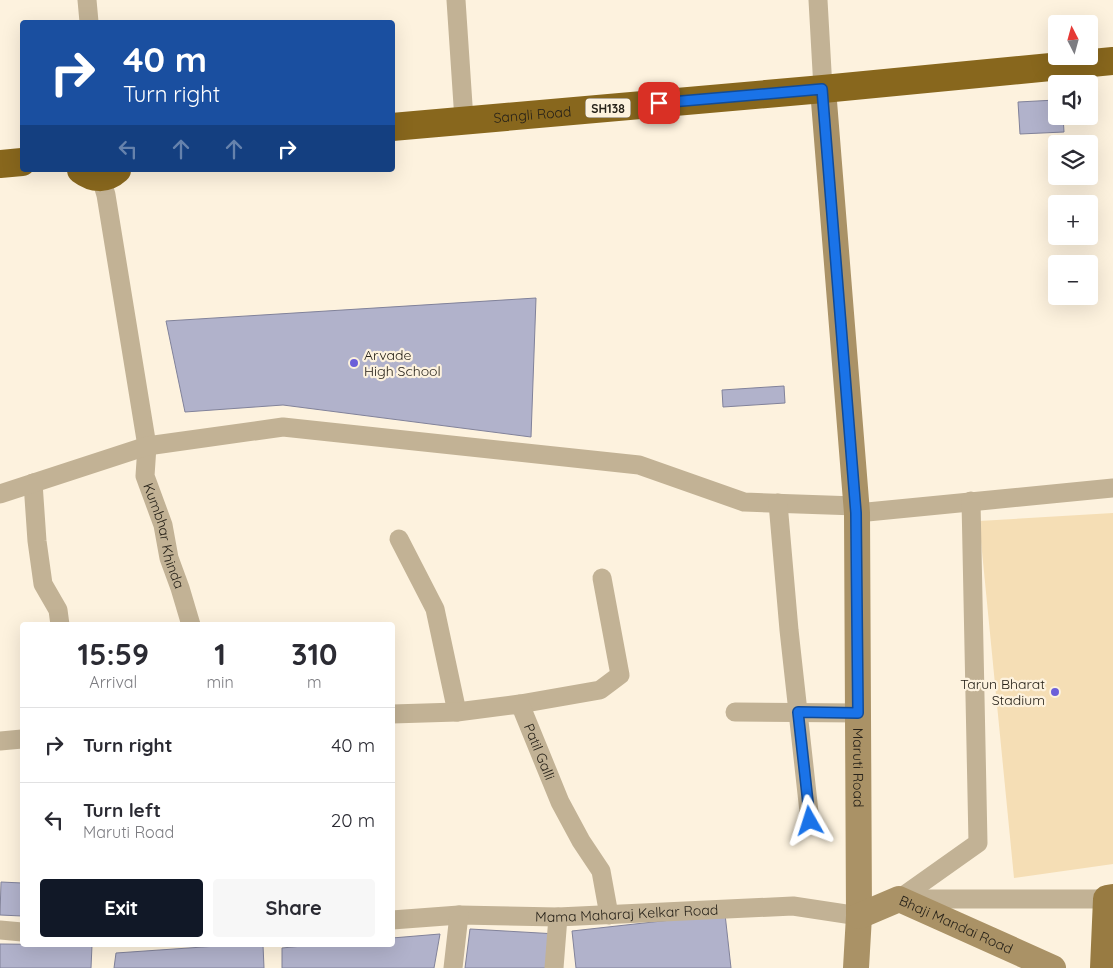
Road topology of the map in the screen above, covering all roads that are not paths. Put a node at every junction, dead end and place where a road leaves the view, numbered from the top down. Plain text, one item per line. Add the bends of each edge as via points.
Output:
1 (87, 0) edge
2 (456, 0) edge
3 (818, 0) edge
4 (88, 20) edge
5 (1113, 61) edge
6 (822, 89) junction
7 (464, 120) junction
8 (395, 127) edge
9 (20, 162) edge
10 (0, 164) edge
11 (100, 173) edge
12 (148, 446) junction
13 (33, 484) junction
14 (1113, 488) edge
15 (0, 494) edge
16 (971, 501) junction
17 (778, 504) junction
18 (856, 509) junction
19 (399, 539) dead end
20 (602, 578) dead end
21 (60, 622) edge
22 (190, 622) edge
23 (520, 704) junction
24 (457, 712) junction
25 (736, 712) dead end
26 (798, 712) junction
27 (858, 713) junction
28 (395, 714) edge
29 (20, 740) edge
30 (0, 741) edge
31 (810, 821) dead end
32 (1110, 898) edge
33 (899, 899) junction
34 (458, 915) junction
35 (609, 915) junction
36 (860, 916) junction
37 (558, 917) junction
38 (395, 920) edge
39 (0, 930) edge
40 (20, 932) edge
41 (453, 968) edge
42 (554, 968) edge
43 (856, 968) edge
44 (1052, 968) edge
45 (1104, 968) edge

1 - 4 street
2 - 7 street
3 - 6 street
5 - 6 highway, SH138
6 - 7 highway, Sangli Road / SH138
6 - 18 street, Maruti Road
7 - 8 highway, Sangli Road / SH138
9 - 10 highway
11 - 12 street, Kumbhar Khinda
12 - 13 street
12 - 17 street via 283,427 639,465 744,502
12 - 22 street, Kumbhar Khinda via 145,476 163,525 169,558
13 - 15 street
13 - 21 street via 43,584 58,610
14 - 16 street
16 - 18 street
16 - 33 street via 978,843
17 - 18 street
17 - 26 street
18 - 27 street, Maruti Road
19 - 24 street via 435,609
20 - 23 street via 620,675 600,690
23 - 24 street
23 - 35 street, Patil Galli via 560,802 601,871
24 - 28 street
25 - 26 street
26 - 27 street
26 - 31 street
27 - 36 street, Maruti Road
29 - 30 street
32 - 33 street
32 - 45 main road
33 - 36 street, Bhaji Mandai Road
33 - 44 street, Bhaji Mandai Road
34 - 37 street, Mama Maharaj Kelkar Road
34 - 38 street, Mama Maharaj Kelkar Road
34 - 41 street
35 - 36 street, Mama Maharaj Kelkar Road via 793,906
35 - 37 street, Mama Maharaj Kelkar Road
36 - 43 street, Maruti Road
37 - 42 street
39 - 40 street

